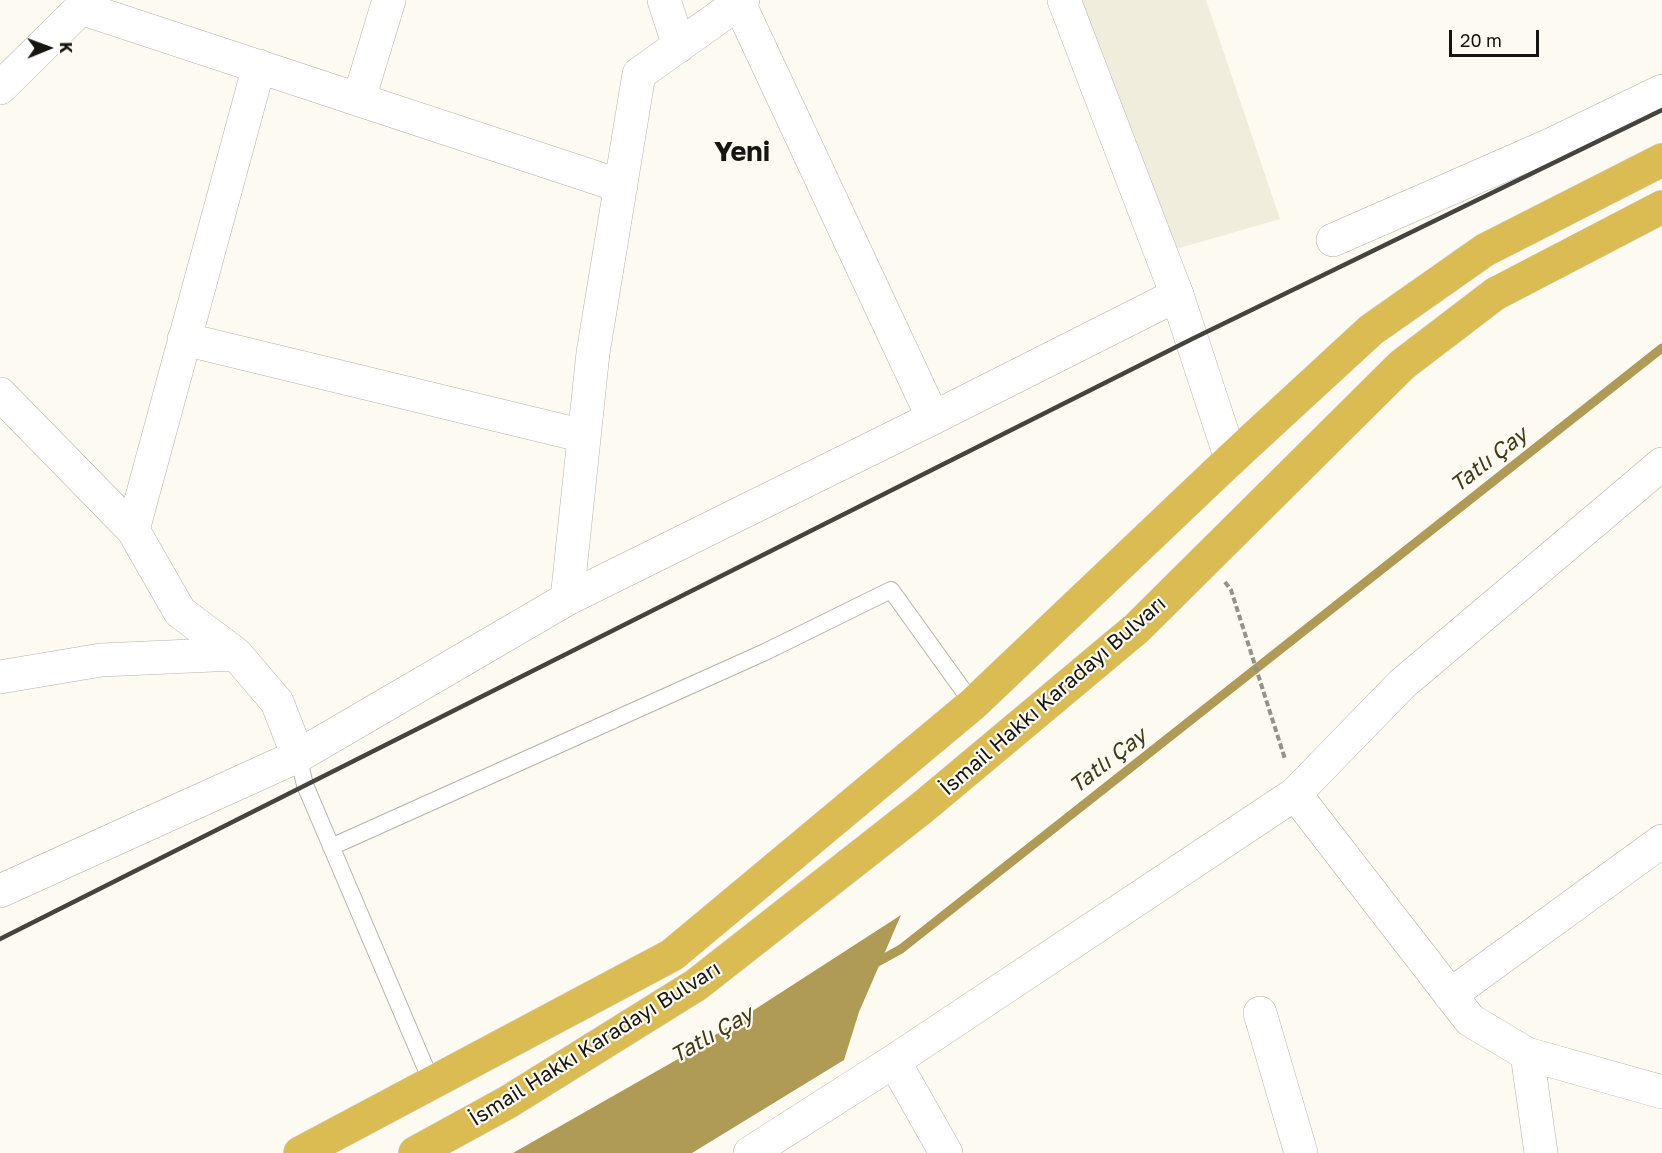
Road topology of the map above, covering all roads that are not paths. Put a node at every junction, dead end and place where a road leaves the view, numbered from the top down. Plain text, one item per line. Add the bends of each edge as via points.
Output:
1 (389, 0) edge
2 (664, 0) edge
3 (1064, 0) edge
4 (741, 2) edge
5 (81, 4) edge
6 (680, 46) junction
7 (259, 66) junction
8 (0, 88) edge
9 (1662, 91) edge
10 (359, 99) junction
11 (1662, 160) edge
12 (621, 186) junction
13 (1662, 207) edge
14 (1334, 240) dead end
15 (1177, 295) junction
16 (184, 339) junction
17 (0, 394) edge
18 (933, 418) junction
19 (584, 436) junction
20 (1231, 459) junction
21 (1662, 464) edge
22 (133, 530) junction
23 (567, 599) junction
24 (236, 654) junction
25 (0, 677) edge
26 (973, 704) junction
27 (298, 756) junction
28 (1291, 780) junction
29 (1662, 842) edge
30 (331, 847) junction
31 (0, 891) edge
32 (1450, 995) junction
33 (1260, 1014) dead end
34 (1527, 1054) junction
35 (894, 1061) junction
36 (432, 1083) junction
37 (1662, 1092) edge
38 (300, 1153) edge
39 (414, 1153) edge
40 (750, 1153) edge
41 (946, 1153) edge
42 (1301, 1153) edge
43 (1541, 1153) edge

1 - 10 street
2 - 6 street
3 - 15 street
4 - 6 street
4 - 18 street
5 - 7 street
5 - 8 street
6 - 12 street via 639,74
7 - 10 street
7 - 16 street
9 - 14 street via 1550,146
10 - 12 street
11 - 20 highway via 1485,250 1371,330
12 - 19 street via 593,353
13 - 39 highway, İsmail Hakkı Karadayı Bulvarı via 1495,294 1402,364 1137,628 923,807 696,985 508,1102
15 - 18 street
15 - 20 street
16 - 19 street
16 - 22 street
17 - 22 street
18 - 23 street
19 - 23 street
20 - 26 highway
21 - 28 street
22 - 24 street via 180,612
23 - 27 street
24 - 25 street via 100,660
24 - 27 street via 277,702
26 - 30 lane via 891,590 765,652
26 - 36 highway via 672,955
27 - 30 lane via 305,785
27 - 31 street
28 - 32 street
28 - 35 street
29 - 32 street
30 - 36 lane
32 - 34 street via 1470,1020
33 - 42 street
34 - 37 street
34 - 43 street
35 - 40 street
35 - 41 street
36 - 38 highway

